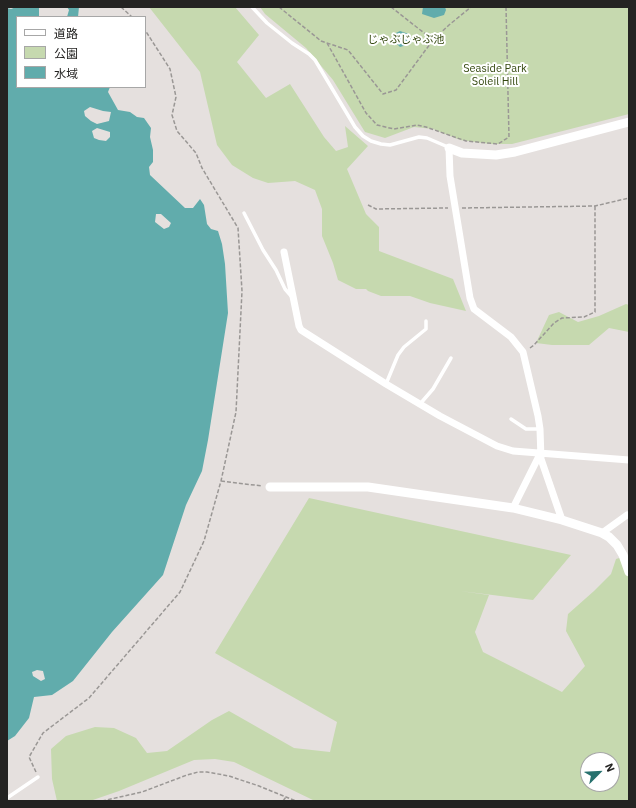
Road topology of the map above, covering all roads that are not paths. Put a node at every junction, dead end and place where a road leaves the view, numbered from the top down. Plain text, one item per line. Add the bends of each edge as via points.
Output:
1 (252, 7) edge
2 (629, 122) edge
3 (449, 148) junction
4 (244, 213) dead end
5 (284, 252) dead end
6 (293, 298) junction
7 (426, 321) dead end
8 (451, 358) dead end
9 (386, 384) junction
10 (420, 404) junction
11 (511, 419) dead end
12 (540, 429) junction
13 (540, 454) junction
14 (629, 460) edge
15 (270, 487) road end
16 (513, 508) junction
17 (627, 515) dead end
18 (562, 520) junction
19 (602, 534) junction
20 (629, 572) edge
21 (38, 777) road end
22 (7, 798) edge

1 - 3 lane via 267,23 310,54 363,136 376,143 390,145 419,137 427,138
2 - 3 street via 496,155 462,152
3 - 12 street via 450,176 470,298 474,309 511,337 523,352
4 - 6 lane via 285,289
5 - 6 street
6 - 9 street via 301,330
7 - 9 lane via 426,329 404,347 398,356
8 - 10 lane via 433,389
9 - 10 street
10 - 13 street via 497,446
11 - 12 lane via 526,429
12 - 13 street
13 - 14 street
13 - 16 street
13 - 18 street
15 - 16 street via 368,487
16 - 18 street
17 - 19 street
18 - 19 street
19 - 20 street via 617,545
21 - 22 lane

